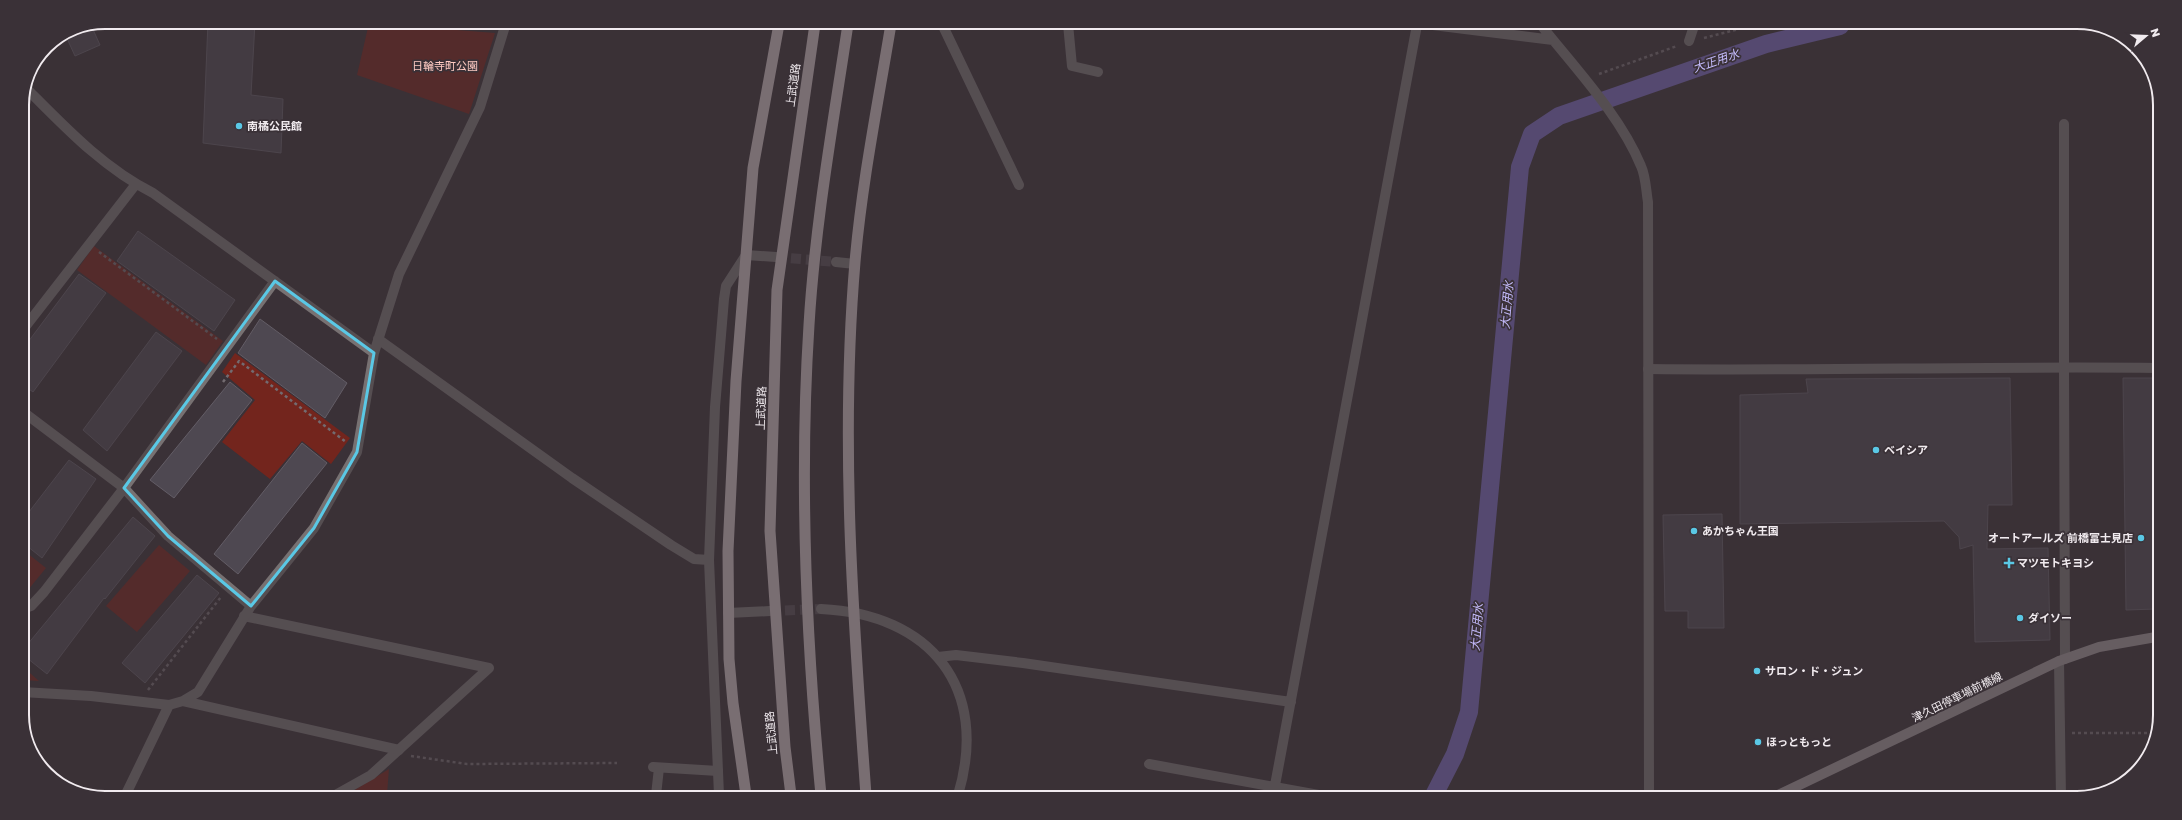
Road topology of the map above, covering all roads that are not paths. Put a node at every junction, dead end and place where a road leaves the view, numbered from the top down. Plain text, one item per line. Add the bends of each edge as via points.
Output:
1 (504, 29) edge
2 (778, 29) edge
3 (814, 29) edge
4 (847, 29) edge
5 (890, 29) edge
6 (944, 29) edge
7 (1068, 29) edge
8 (1416, 29) edge
9 (1465, 29) edge
10 (1544, 29) edge
11 (1693, 29) edge
12 (1553, 40) junction
13 (1689, 42) road end
14 (1098, 72) dead end
15 (30, 93) edge
16 (2064, 124) dead end
17 (136, 184) junction
18 (1019, 185) dead end
19 (746, 254) junction
20 (776, 257) tunnel mouth
21 (836, 262) tunnel mouth
22 (855, 264) junction
23 (275, 281) junction
24 (29, 322) edge
25 (378, 339) junction
26 (374, 353) junction
27 (2064, 367) junction
28 (2153, 368) edge
29 (1648, 369) junction
30 (29, 417) edge
31 (124, 488) junction
32 (709, 560) junction
33 (250, 606) junction
34 (29, 607) edge
35 (821, 609) tunnel mouth
36 (770, 611) tunnel mouth
37 (853, 611) junction
38 (728, 613) junction
39 (244, 616) junction
40 (2153, 638) edge
41 (938, 657) junction
42 (2062, 660) junction
43 (29, 692) edge
44 (183, 701) junction
45 (1291, 702) junction
46 (169, 705) junction
47 (397, 752) junction
48 (1149, 764) dead end
49 (718, 771) junction
50 (127, 791) edge
51 (342, 791) edge
52 (656, 791) edge
53 (719, 791) edge
54 (745, 791) edge
55 (790, 791) edge
56 (821, 791) edge
57 (866, 791) edge
58 (959, 791) edge
59 (1270, 791) edge
60 (1274, 791) edge
61 (1649, 791) edge
62 (1787, 791) edge
63 (2061, 791) edge

1 - 25 street via 480,107 399,274
2 - 19 highway via 753,168
3 - 55 highway, 上武道路 via 777,306 770,531 785,747
4 - 56 highway via 821,202 809,324 805,437 806,568 815,738
5 - 22 highway via 863,193
6 - 18 street
7 - 14 street via 1072,66
8 - 45 street
9 - 12 street
10 - 12 street
11 - 13 street
12 - 29 street via 1608,110 1629,141 1642,167 1648,202
15 - 17 street via 78,140
16 - 27 street
17 - 23 street via 153,192
17 - 24 street
19 - 20 street
19 - 32 street via 726,286 724,299 714,421
19 - 38 highway via 736,380 728,551
21 - 22 street
22 - 37 highway via 849,483
23 - 26 street
23 - 31 street
25 - 26 street
25 - 32 street via 572,478 671,545 694,559
26 - 33 street via 357,452 314,528
27 - 28 street
27 - 29 street
27 - 42 street
29 - 61 street
30 - 31 street
31 - 33 street via 168,536
31 - 34 street via 44,592
32 - 49 street
33 - 39 street
35 - 37 street
36 - 38 street
37 - 41 street via 904,629
37 - 57 highway
38 - 54 highway via 733,703
39 - 44 street via 198,692
39 - 47 street via 489,668
40 - 42 main road, 津久田停車場前橋線 via 2099,648
41 - 45 street via 956,655 1023,663
41 - 58 street via 956,688 966,724 965,763
42 - 62 main road, 津久田停車場前橋線
42 - 63 street
43 - 46 street
44 - 46 street
44 - 47 street
45 - 60 street
46 - 50 street
47 - 51 street via 371,774
48 - 59 street
49 - 52 street via 656,768
49 - 53 street

